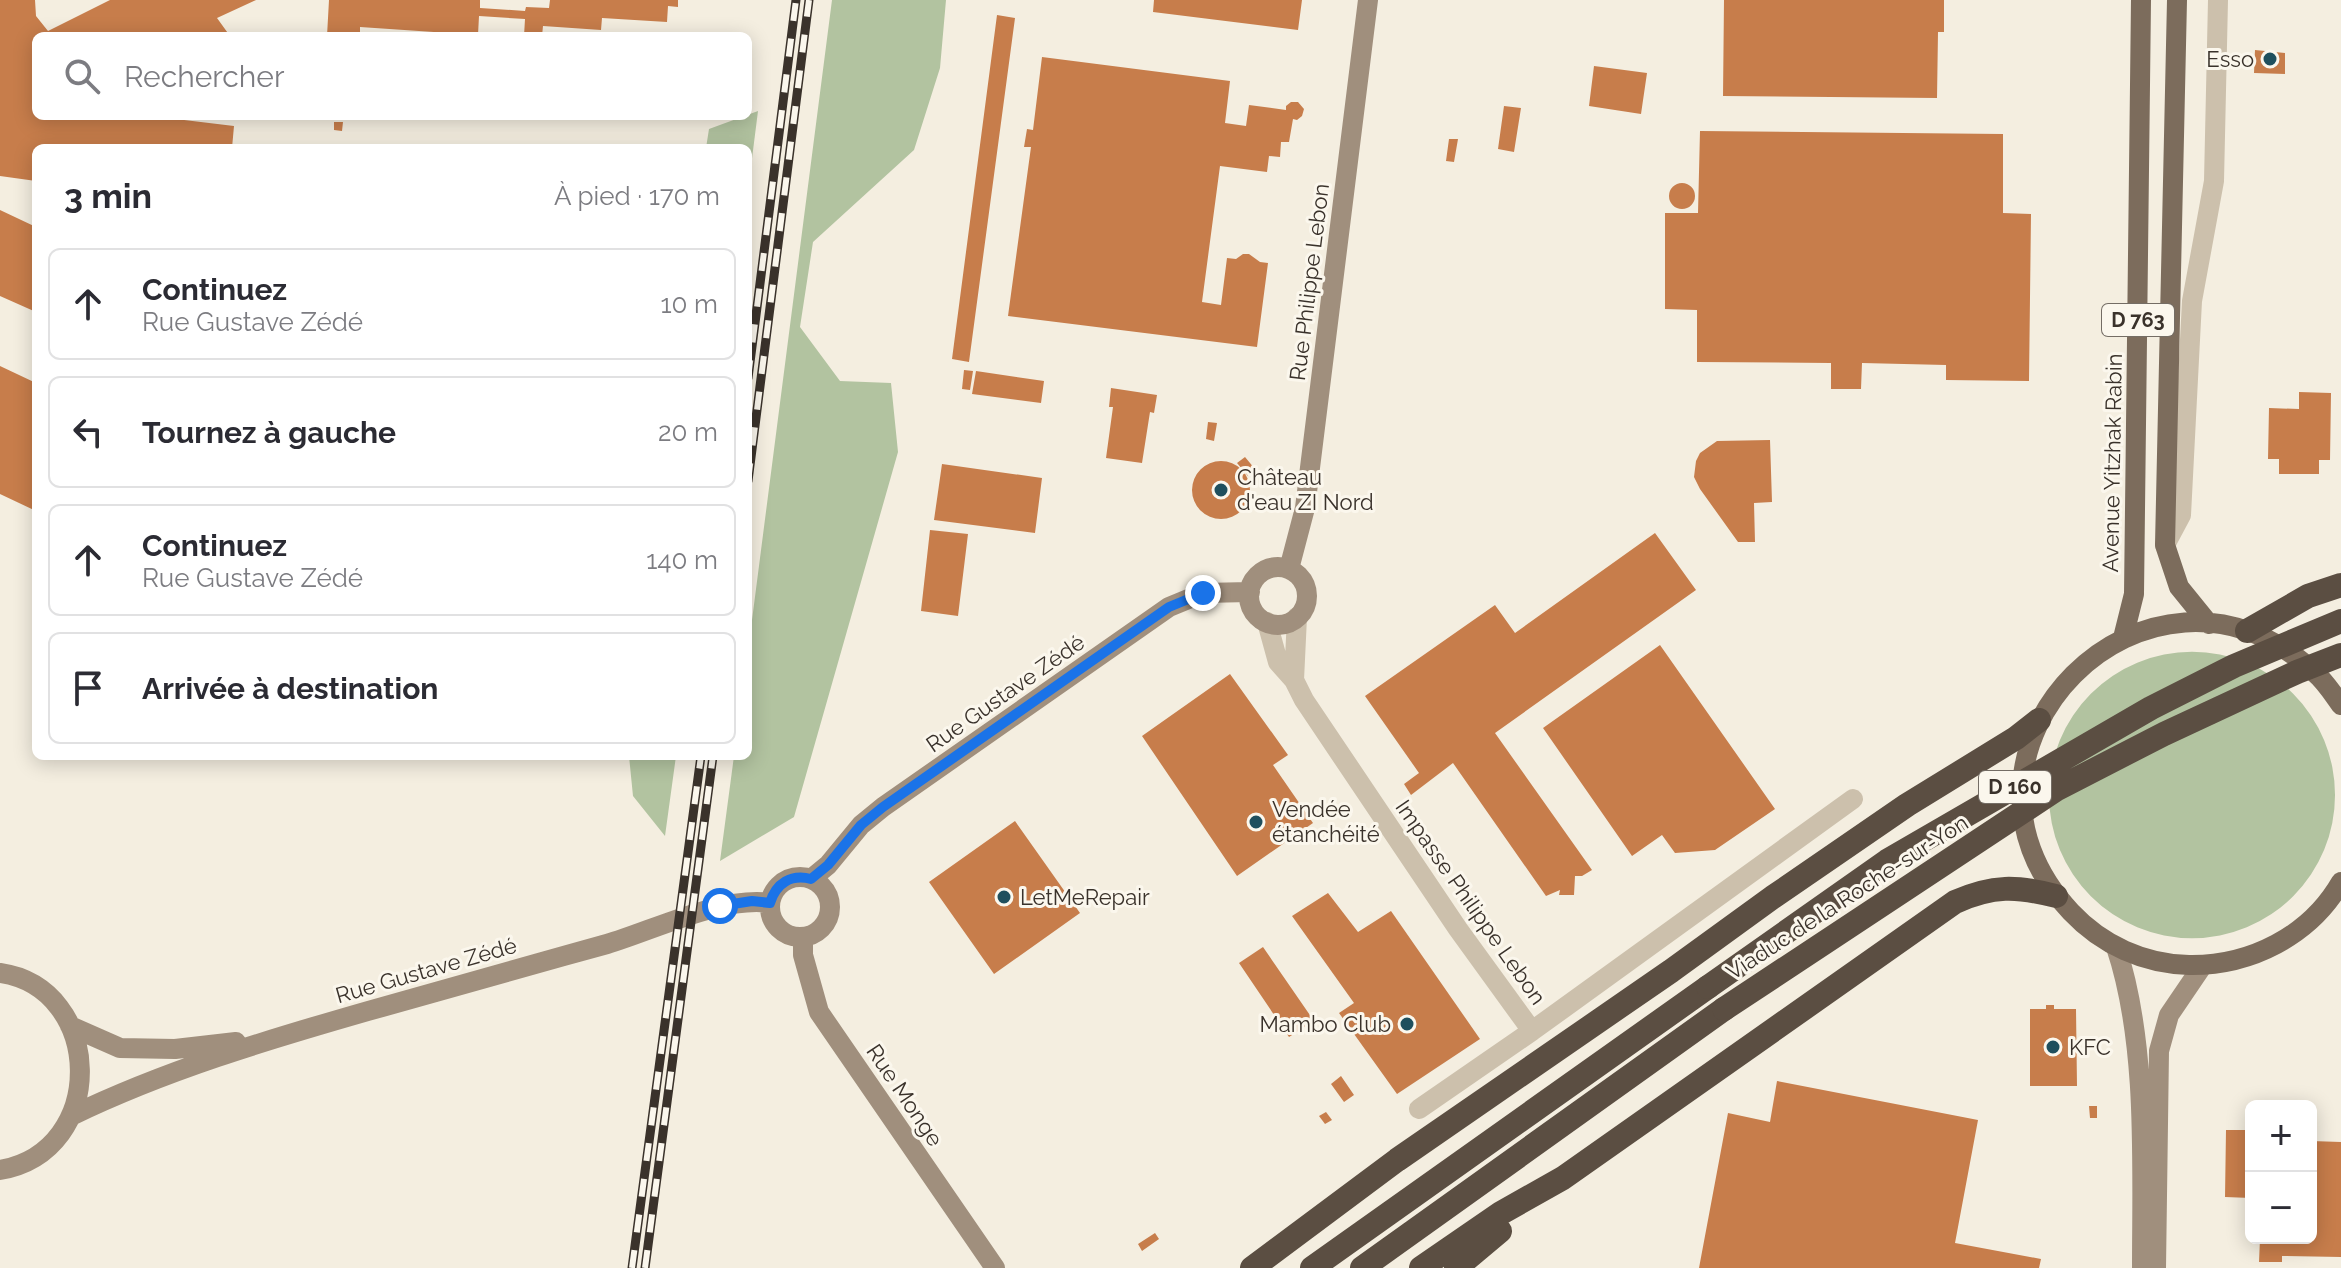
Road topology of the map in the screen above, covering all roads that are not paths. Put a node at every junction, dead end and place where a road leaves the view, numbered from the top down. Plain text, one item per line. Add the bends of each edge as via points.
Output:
1 (1368, 0) edge
2 (2141, 0) edge
3 (2177, 0) edge
4 (2218, 0) edge
5 (2165, 545) junction
6 (1289, 569) junction
7 (2341, 585) edge
8 (1250, 592) junction
9 (1297, 617) junction
10 (2341, 621) edge
11 (1267, 622) junction
12 (2209, 624) junction
13 (2247, 631) junction
14 (2123, 638) junction
15 (2341, 655) edge
16 (1294, 680) junction
17 (2341, 705) edge
18 (2039, 720) junction
19 (1853, 799) dead end
20 (811, 879) junction
21 (2341, 882) edge
22 (2056, 896) junction
23 (770, 903) junction
24 (803, 937) junction
25 (2116, 947) junction
26 (2203, 965) junction
27 (0, 973) edge
28 (70, 1026) junction
29 (1532, 1031) junction
30 (280, 1036) junction
31 (1419, 1109) dead end
32 (71, 1116) junction
33 (0, 1170) edge
34 (1563, 1178) junction
35 (995, 1268) edge
36 (1252, 1268) edge
37 (1312, 1268) edge
38 (1362, 1268) edge
39 (1421, 1268) edge
40 (1456, 1268) edge
41 (2142, 1268) edge
42 (2156, 1268) edge

1 - 6 street, Rue Philippe Lebon via 1305,508
2 - 14 main road, Avenue Yitzhak Rabin / D 763 via 2134,594
3 - 5 main road, D 763
4 - 5 street via 2214,181 2192,301 2181,515
5 - 12 main road, D 763 via 2179,587
6 - 8 street via 1268,568
6 - 9 street via 1302,579 1307,595
7 - 13 highway via 2308,596
8 - 11 street via 1251,607
8 - 20 street, Rue Gustave Zédé via 1203,593 1169,607 883,807
9 - 11 street via 1282,624
9 - 16 street
10 - 37 highway, Viaduc de la Roche-sur-Yon / D 160, bridge via 2151,708 1887,861
11 - 16 street, Impasse Philippe Lebon via 1278,662
12 - 13 main road
12 - 14 main road via 2165,626
13 - 17 main road via 2284,648 2316,673
14 - 18 main road via 2071,675
15 - 38 highway, Viaduc de la Roche-sur-Yon / D 160, bridge via 2164,734 2057,789 1724,1009
16 - 29 street, Impasse Philippe Lebon via 1432,891
18 - 22 main road via 2022,792 2026,829
18 - 36 highway via 1773,897
19 - 29 street, Impasse Philippe Lebon
20 - 23 street via 785,881
20 - 24 street via 826,892 830,911 821,929
21 - 26 main road via 2303,927 2280,942 2230,962
22 - 25 main road via 2083,925
22 - 34 highway via 2011,888 1979,891 1955,902
23 - 24 street via 778,929
23 - 30 street, Rue Gustave Zédé via 720,906 624,939
24 - 35 street, Rue Monge via 819,1012
25 - 26 main road via 2144,958
25 - 41 street via 2128,980 2138,1055
26 - 42 street via 2169,1015 2159,1051
27 - 28 street via 49,997
28 - 30 street, Rue Gustave Zédé via 120,1048 175,1049
28 - 32 street via 80,1055 80,1086
29 - 31 street, Impasse Philippe Lebon
30 - 32 street, Rue Gustave Zédé via 125,1090
32 - 33 street via 40,1154
34 - 39 highway
34 - 40 highway

